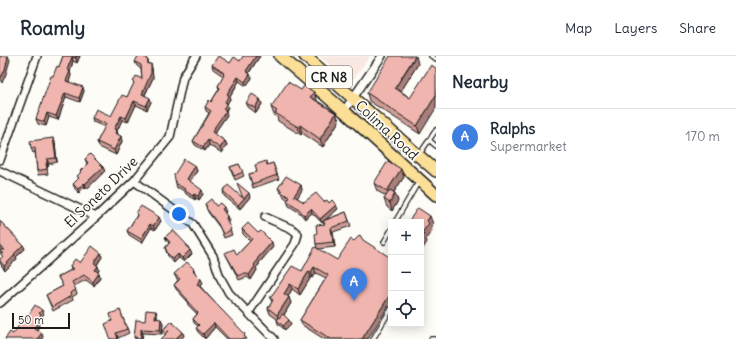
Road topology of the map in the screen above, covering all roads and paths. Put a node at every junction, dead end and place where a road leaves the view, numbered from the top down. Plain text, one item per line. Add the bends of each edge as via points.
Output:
1 (37, 56) edge
2 (196, 56) edge
3 (280, 56) edge
4 (305, 56) edge
5 (382, 56) edge
6 (431, 56) edge
7 (436, 59) edge
8 (353, 98) junction
9 (344, 111) junction
10 (436, 130) edge
11 (429, 140) junction
12 (436, 146) edge
13 (417, 154) junction
14 (0, 160) edge
15 (403, 165) junction
16 (0, 171) edge
17 (436, 171) edge
18 (419, 180) junction
19 (134, 181) junction
20 (436, 195) edge
21 (265, 217) dead end
22 (96, 218) junction
23 (397, 219) edge
24 (388, 235) edge
25 (384, 242) dead end
26 (0, 303) edge
27 (249, 312) junction
28 (388, 314) edge
29 (436, 338) edge
30 (274, 339) edge
31 (373, 339) edge
32 (431, 339) edge

1 - 14 street
2 - 19 street, El Soneto Drive via 183,77 170,137
3 - 9 main road, Colima Road / CR N8
4 - 8 main road, Colima Road / CR N8
5 - 8 street
6 - 7 lane
8 - 9 street
8 - 13 main road, Colima Road / CR N8
9 - 15 main road, Colima Road / CR N8
10 - 11 lane
11 - 12 lane
11 - 13 lane
13 - 15 main road
13 - 17 main road, Colima Road / CR N8
15 - 18 main road, Colima Road / CR N8
16 - 22 street
18 - 20 main road, Colima Road / CR N8
18 - 23 lane
19 - 22 street, El Soneto Drive
19 - 27 street via 193,224 213,256 229,293
21 - 27 street via 298,234 295,244
22 - 26 street, El Soneto Drive
24 - 25 lane
27 - 30 street
28 - 31 lane
29 - 32 lane

